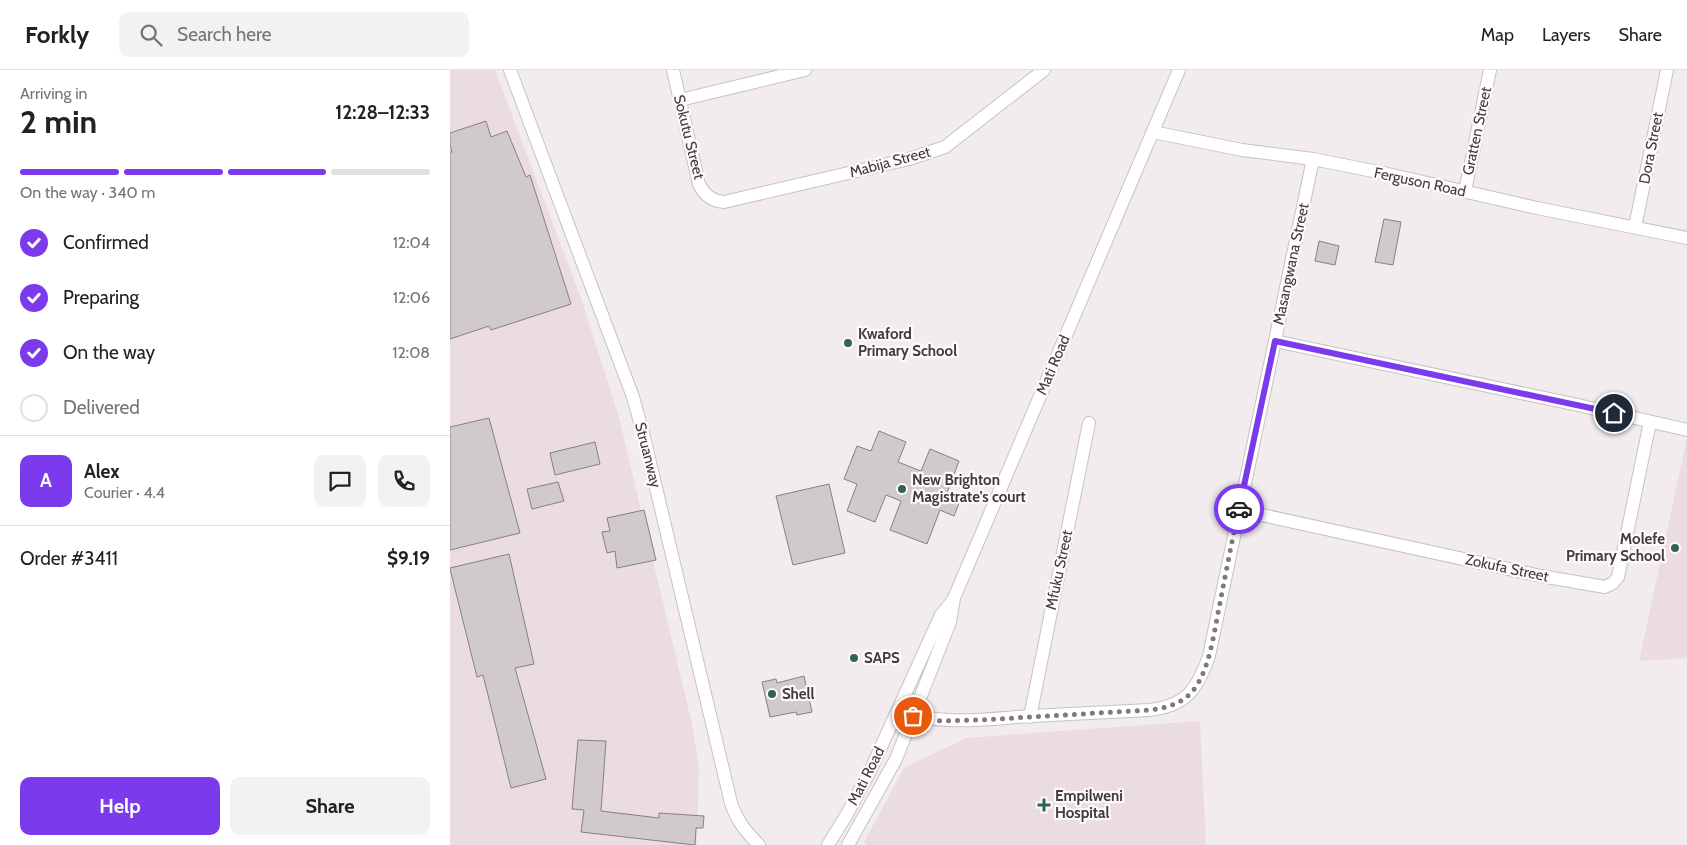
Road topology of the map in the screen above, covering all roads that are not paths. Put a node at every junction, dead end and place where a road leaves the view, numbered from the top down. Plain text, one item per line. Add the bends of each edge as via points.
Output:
1 (510, 70) edge
2 (673, 70) edge
3 (805, 70) edge
4 (1044, 70) edge
5 (1179, 70) edge
6 (1490, 70) edge
7 (1667, 70) edge
8 (680, 100) junction
9 (1153, 132) junction
10 (1314, 159) junction
11 (1465, 191) junction
12 (714, 200) joint
13 (1636, 227) junction
14 (1687, 238) edge
15 (1275, 341) junction
16 (1650, 422) junction
17 (1089, 423) dead end
18 (1687, 430) edge
19 (1239, 510) junction
20 (954, 598) junction
21 (898, 710) junction
22 (913, 716) junction
23 (1030, 716) junction
24 (759, 845) edge
25 (828, 845) edge
26 (848, 845) edge

1 - 24 street, Struanway via 633,397 731,803 745,831
2 - 8 street, Sokutu Street
3 - 8 street
4 - 12 street, Mabija Street via 945,147 909,159 733,202
5 - 9 street, Mati Road
6 - 11 street, Gratten Street
7 - 13 street, Dora Street
8 - 12 street, Sokutu Street via 700,184
9 - 10 street, Ferguson Road via 1242,150
9 - 20 street, Mati Road
10 - 11 street, Ferguson Road
10 - 15 street, Masangwana Street
11 - 13 street, Ferguson Road
13 - 14 street, Ferguson Road
15 - 16 street
15 - 19 street, Masangwana Street
16 - 18 street
16 - 19 street, Zokufa Street via 1618,577 1604,587
17 - 23 street, Mfuku Street
19 - 23 street, Masangwana Street via 1209,656 1194,689 1186,697 1162,709
20 - 21 street, Mati Road via 942,615
20 - 22 street, Mati Road via 950,622
21 - 22 street
21 - 25 street, Mati Road via 871,769
22 - 23 street via 941,721
22 - 26 street, Mati Road via 896,759

